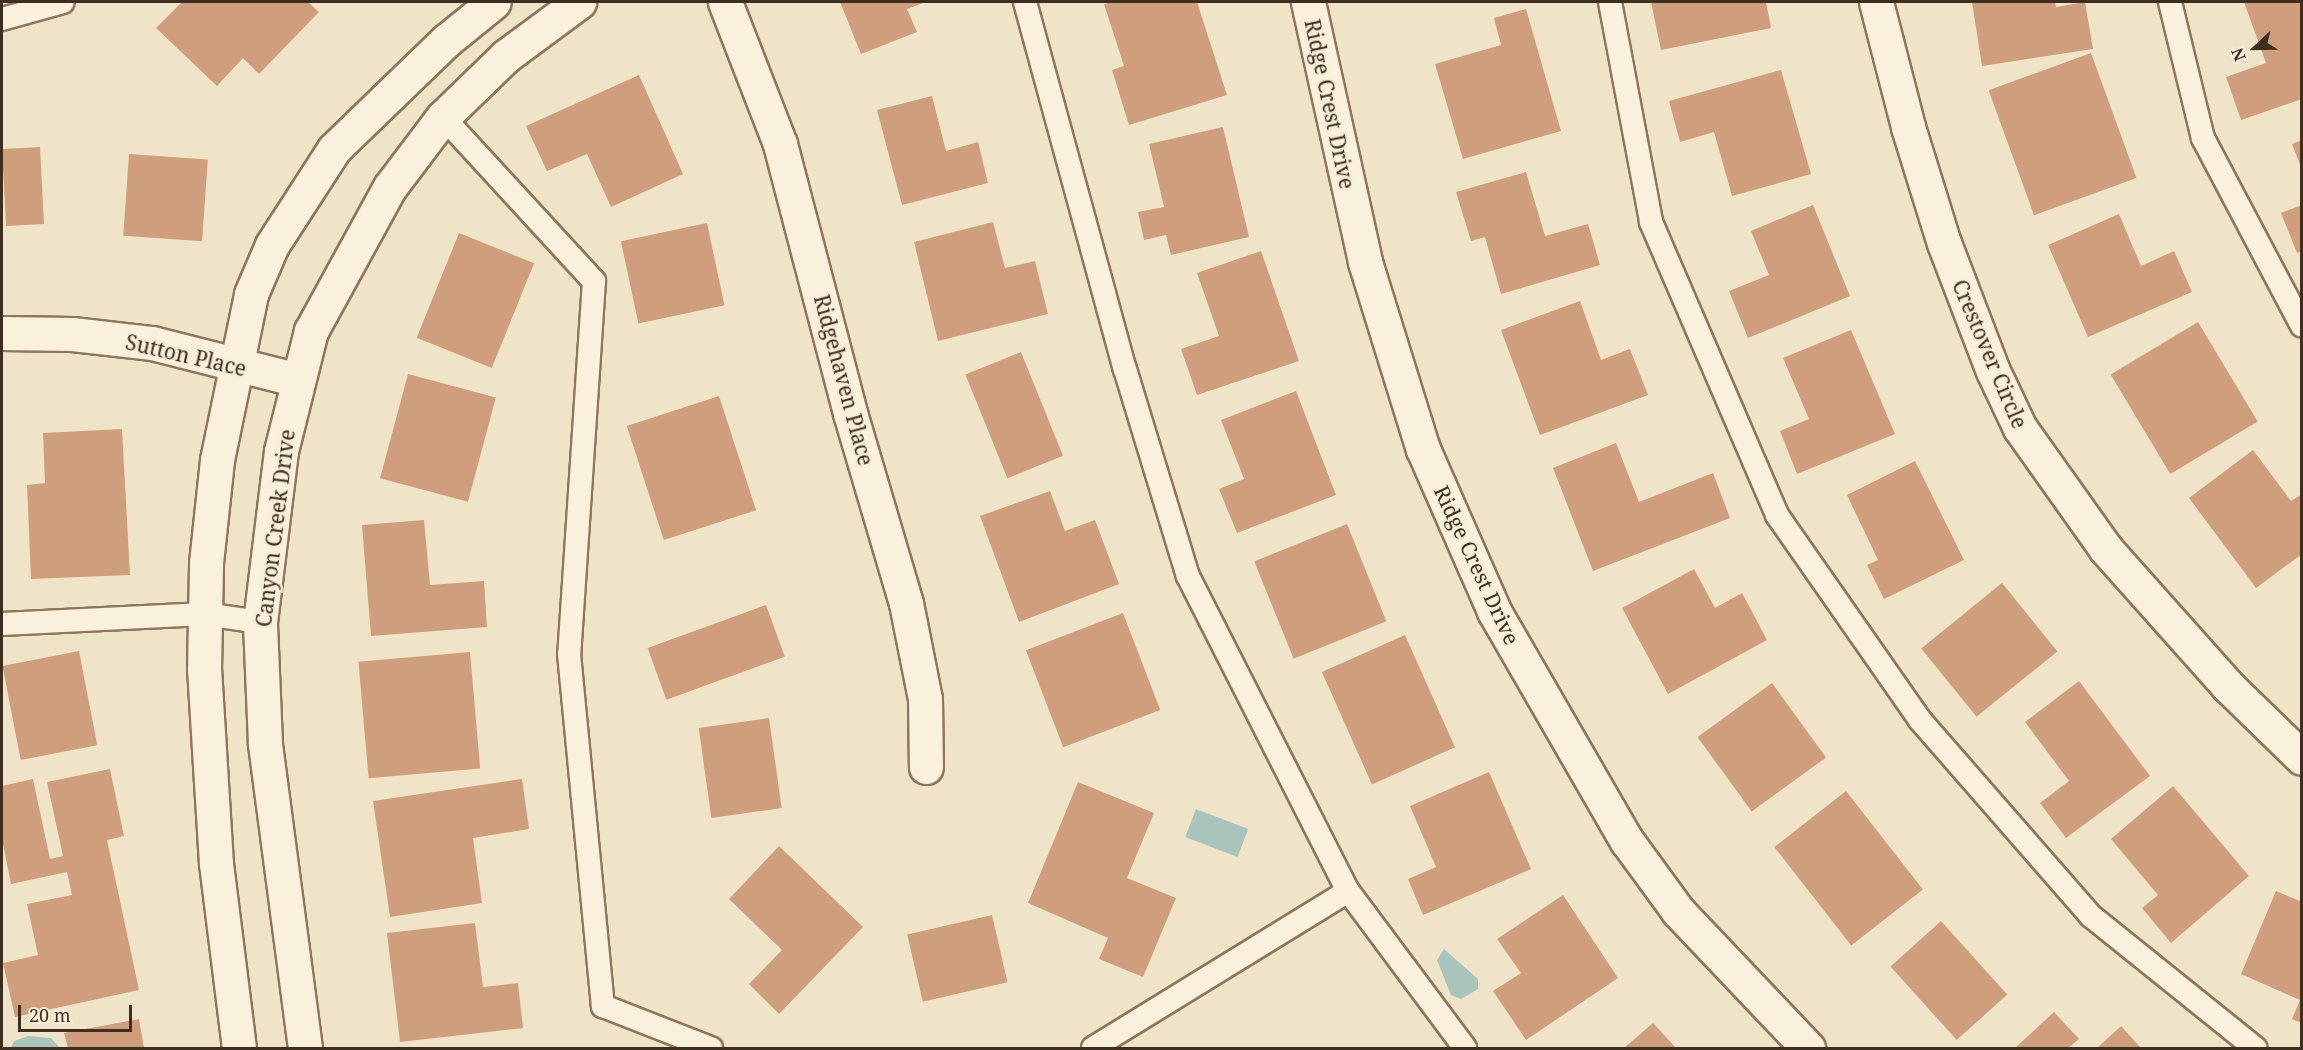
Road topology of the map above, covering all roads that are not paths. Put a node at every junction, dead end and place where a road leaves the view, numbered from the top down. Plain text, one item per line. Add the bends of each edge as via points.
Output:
1 (63, 2) edge
2 (494, 2) edge
3 (579, 2) edge
4 (725, 2) edge
5 (1025, 2) edge
6 (1308, 2) edge
7 (1610, 2) edge
8 (1876, 2) edge
9 (2170, 2) edge
10 (2, 19) edge
11 (443, 117) junction
12 (2301, 326) edge
13 (2, 333) edge
14 (234, 365) junction
15 (298, 380) junction
16 (205, 614) junction
17 (260, 622) junction
18 (2, 624) edge
19 (2301, 758) edge
20 (926, 767) dead end
21 (1348, 891) junction
22 (239, 1048) edge
23 (305, 1048) edge
24 (711, 1048) edge
25 (1093, 1048) edge
26 (1465, 1048) edge
27 (1808, 1048) edge
28 (2255, 1048) edge

1 - 10 lane
2 - 14 street via 447,39 334,149 272,245 251,294
3 - 11 street, Canyon Creek Drive via 506,56
4 - 20 street, Ridgehaven Place via 780,144 850,412 906,603 925,699
5 - 21 lane via 1125,369 1188,576
6 - 27 street, Ridge Crest Drive via 1365,262 1423,449 1494,611 1627,841 1678,911
7 - 28 lane via 1652,222 1777,515 1920,720 2091,916
8 - 19 street, Crestover Circle via 1908,127 1944,243 1993,371 2020,428 2106,549 2228,686
9 - 12 lane via 2203,138
11 - 15 street, Canyon Creek Drive via 378,208 311,331
11 - 24 lane via 594,281 569,654 603,1006
13 - 14 street, Sutton Place via 72,334 152,343
14 - 15 street, Sutton Place
14 - 16 street via 217,460
15 - 17 street, Canyon Creek Drive via 281,450
16 - 17 lane
16 - 18 lane
16 - 22 street via 204,670 216,864
17 - 23 street, Canyon Creek Drive via 265,743
21 - 25 lane
21 - 26 lane

